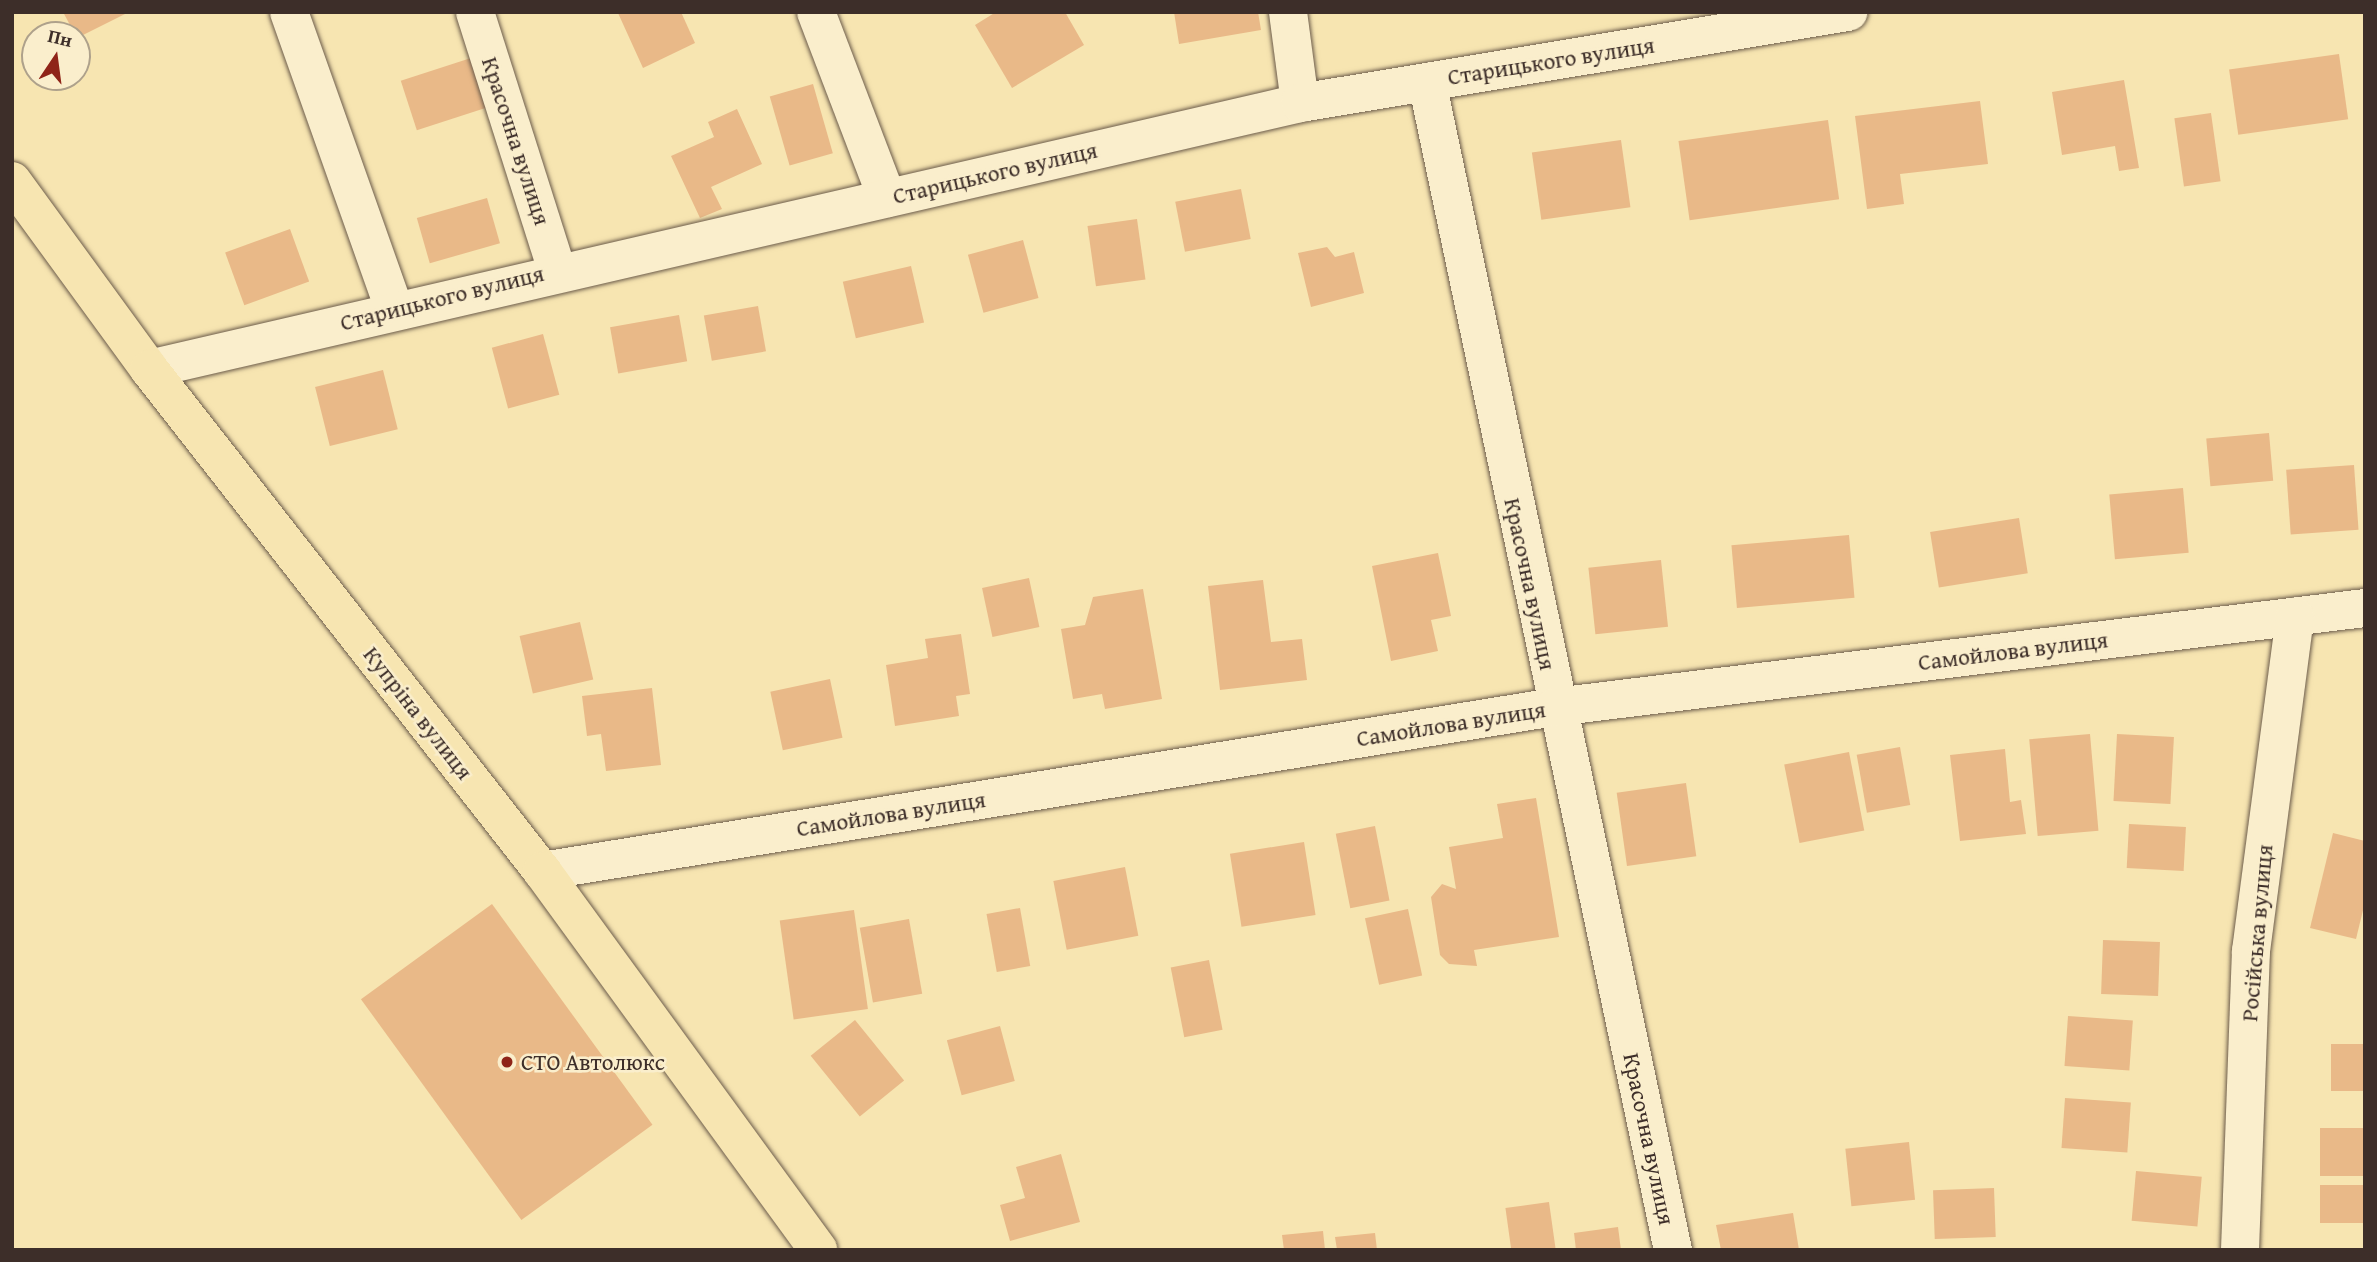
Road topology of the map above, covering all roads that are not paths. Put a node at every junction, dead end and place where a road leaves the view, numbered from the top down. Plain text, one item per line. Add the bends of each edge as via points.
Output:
1 (289, 12) edge
2 (475, 12) edge
3 (816, 12) edge
4 (1288, 12) edge
5 (1848, 12) edge
6 (1427, 82) junction
7 (1300, 103) junction
8 (12, 181) edge
9 (887, 198) junction
10 (557, 270) junction
11 (394, 309) junction
12 (149, 369) junction
13 (2365, 608) edge
14 (2295, 617) junction
15 (1555, 707) junction
16 (542, 871) junction
17 (818, 1250) edge
18 (1673, 1250) edge
19 (2240, 1250) edge

1 - 11 street
2 - 10 street, Красочна вулиця
3 - 9 street
4 - 7 street
5 - 6 street, Старицького вулиця
6 - 7 street, Старицького вулиця
6 - 15 street, Красочна вулиця
7 - 9 street, Старицького вулиця
8 - 12 main road, Купріна вулиця
9 - 10 street, Старицького вулиця
10 - 11 street, Старицького вулиця
11 - 12 street, Старицького вулиця
12 - 16 main road, Купріна вулиця
13 - 14 street, Самойлова вулиця
14 - 15 street, Самойлова вулиця
14 - 19 street, Російська вулиця via 2251,951
15 - 16 street, Самойлова вулиця
15 - 18 street, Красочна вулиця
16 - 17 main road, Купріна вулиця

